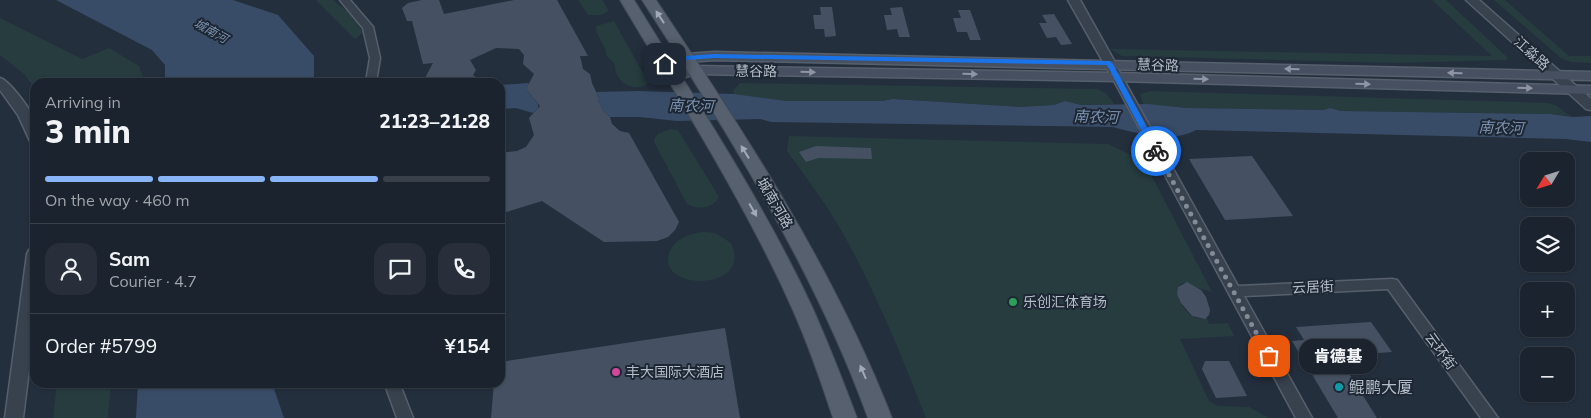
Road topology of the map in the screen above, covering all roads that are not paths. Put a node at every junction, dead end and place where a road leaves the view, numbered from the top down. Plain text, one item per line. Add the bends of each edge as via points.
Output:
1 (345, 0) edge
2 (626, 0) edge
3 (648, 0) edge
4 (1074, 0) edge
5 (1472, 0) edge
6 (690, 64) junction
7 (1110, 64) junction
8 (1556, 75) junction
9 (1591, 76) edge
10 (673, 77) junction
11 (1117, 77) junction
12 (372, 78) edge
13 (0, 82) edge
14 (1572, 89) junction
15 (1591, 90) edge
16 (1591, 106) edge
17 (30, 126) edge
18 (728, 126) joint
19 (1392, 284) joint
20 (1235, 291) junction
21 (30, 293) edge
22 (393, 388) edge
23 (14, 418) edge
24 (405, 418) edge
25 (845, 418) edge
26 (880, 418) edge
27 (1304, 418) edge
28 (1490, 418) edge

1 - 12 street via 368,27 376,58
2 - 10 main road, 城南河路
6 -> 3 main road, 城南河路
4 - 7 street
5 - 8 street, 江淼路
6 - 7 main road, 慧谷路 via 714,56
6 - 10 main road, 慧谷路
6 -> 11 main road, 慧谷路
6 - 18 main road, 城南河路
8 -> 7 main road, 慧谷路
7 - 11 street
8 - 9 main road, 慧谷路
8 - 14 street, 江淼路
10 -> 25 main road, 城南河路 via 778,256 829,367
11 -> 14 main road, 慧谷路
11 - 20 street
13 - 17 street via 13,96
14 - 15 main road, 慧谷路
14 - 16 street, 江淼路
26 -> 18 main road, 城南河路 via 842,323
19 - 20 street, 云居街
19 - 28 street, 云环街
20 - 27 street
21 - 23 street
22 - 24 street

